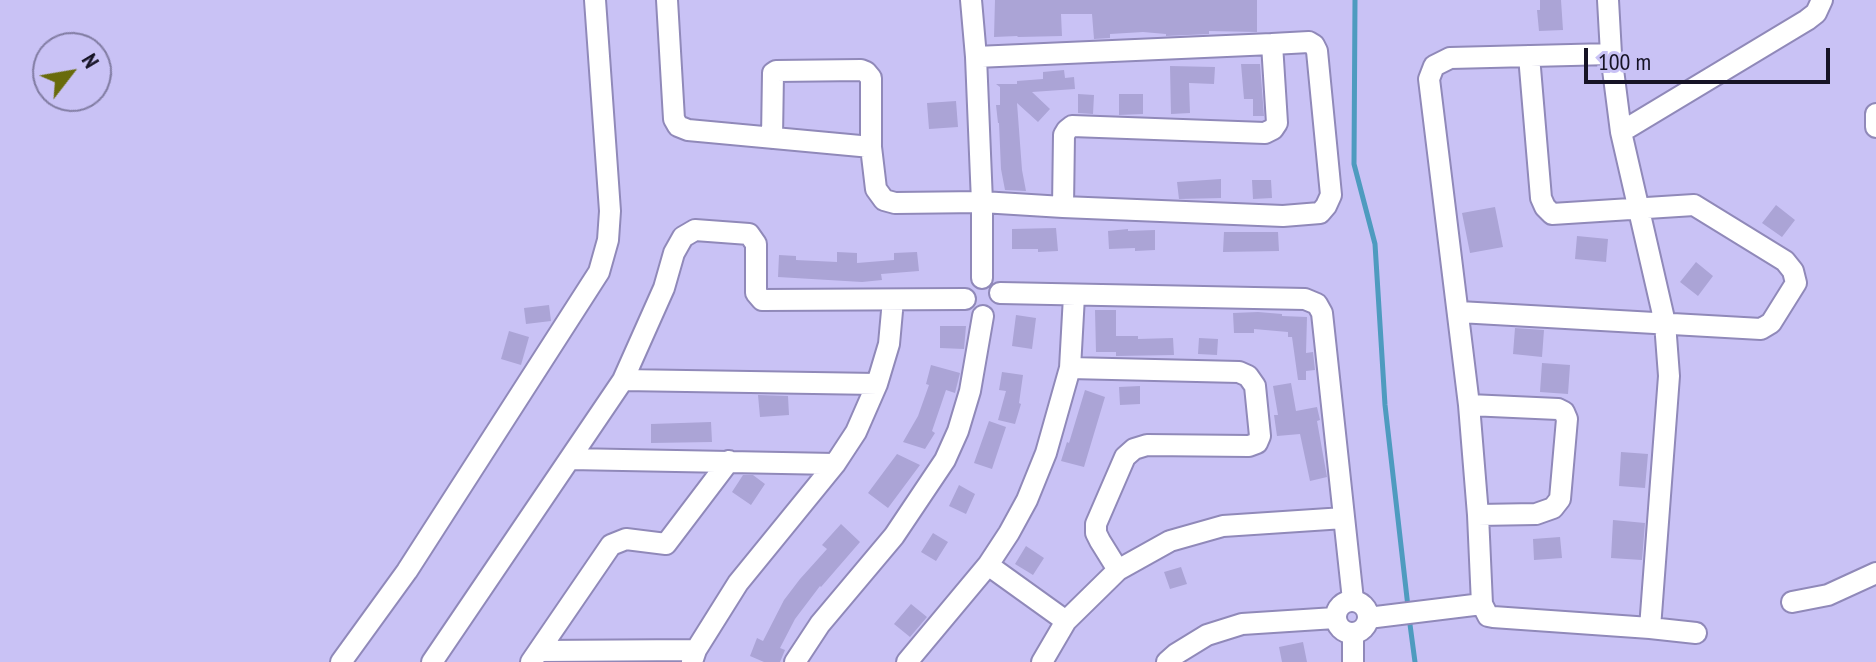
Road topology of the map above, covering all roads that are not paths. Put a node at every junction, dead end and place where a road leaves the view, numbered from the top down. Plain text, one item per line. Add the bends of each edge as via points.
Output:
1 (595, 0) edge
2 (667, 0) edge
3 (971, 0) edge
4 (1608, 0) edge
5 (1822, 0) edge
6 (1272, 44) junction
7 (1611, 54) junction
8 (1529, 56) junction
9 (976, 57) junction
10 (1876, 114) edge
11 (1876, 127) edge
12 (1621, 132) junction
13 (772, 138) junction
14 (871, 147) junction
15 (982, 202) junction
16 (1063, 207) junction
17 (1638, 210) junction
18 (982, 278) junction
19 (1000, 293) junction
20 (1074, 296) junction
21 (965, 299) junction
22 (893, 300) junction
23 (1459, 312) junction
24 (983, 316) junction
25 (1665, 323) junction
26 (1070, 368) junction
27 (623, 380) junction
28 (877, 384) junction
29 (1469, 405) junction
30 (570, 459) junction
31 (729, 461) junction
32 (835, 464) junction
33 (1478, 515) junction
34 (1344, 518) junction
35 (988, 565) junction
36 (1118, 570) junction
37 (1876, 573) edge
38 (1353, 600) junction
39 (1792, 602) dead end
40 (1482, 604) junction
41 (1335, 618) junction
42 (1066, 621) junction
43 (1368, 622) junction
44 (1650, 628) junction
45 (1696, 633) dead end
46 (535, 656) edge
47 (694, 656) edge
48 (341, 662) edge
49 (432, 662) edge
50 (795, 662) edge
51 (907, 662) edge
52 (1042, 662) edge
53 (1167, 662) edge
54 (1353, 662) edge

1 - 48 street via 610,211 599,272 407,571
2 - 13 street via 678,126
3 - 9 street
4 - 7 street
5 - 12 street via 1807,20
6 - 9 street
6 - 16 street via 1277,123 1273,129 1265,133 1072,126 1064,135
6 - 16 street via 1309,42 1317,51 1331,195 1320,213
7 - 8 street
7 - 12 street
8 - 17 street via 1545,207 1552,214
8 - 23 street via 1450,58 1434,66 1429,79
9 - 15 street
10 - 11 street
12 - 17 street
13 - 14 street
13 - 14 street via 773,73 861,70 871,78
14 - 15 street via 876,189 884,200
15 - 16 street
15 - 18 street
17 - 25 street
17 - 25 street via 1694,205 1785,261 1796,283 1771,323 1761,329
18 - 19 street
18 - 21 street via 967,289
19 - 20 street
19 - 24 street via 994,312
20 - 26 street
20 - 34 street via 1305,299 1317,304
21 - 22 street
21 - 24 street
22 - 27 street via 762,300 756,293 756,244 749,234 695,230 683,237 674,253
22 - 28 street via 889,344
23 - 25 street
23 - 29 street
24 - 50 street via 970,391 945,460 894,536
25 - 44 street via 1669,376
26 - 35 street via 1027,500
26 - 36 street via 1239,372 1255,386 1257,443 1147,445 1125,457 1096,524
27 - 28 street
27 - 30 street
28 - 32 street
29 - 33 street
29 - 33 street via 1558,409 1567,419 1560,499 1553,508 1536,514
30 - 31 street
30 - 49 street
31 - 32 street
31 - 46 street via 666,544 626,539 611,545
32 - 47 street via 738,583
33 - 40 street
34 - 36 street via 1223,526 1170,541
34 - 38 street
35 - 42 street
35 - 51 street
36 - 42 street
37 - 39 street via 1828,595
38 - 41 street via 1342,603
38 - 43 street via 1365,608
40 - 43 street
40 - 44 street via 1493,617
41 - 43 street via 1343,630
41 - 53 street via 1242,624 1207,635
42 - 52 street
43 - 54 street
44 - 45 street
46 - 47 street

